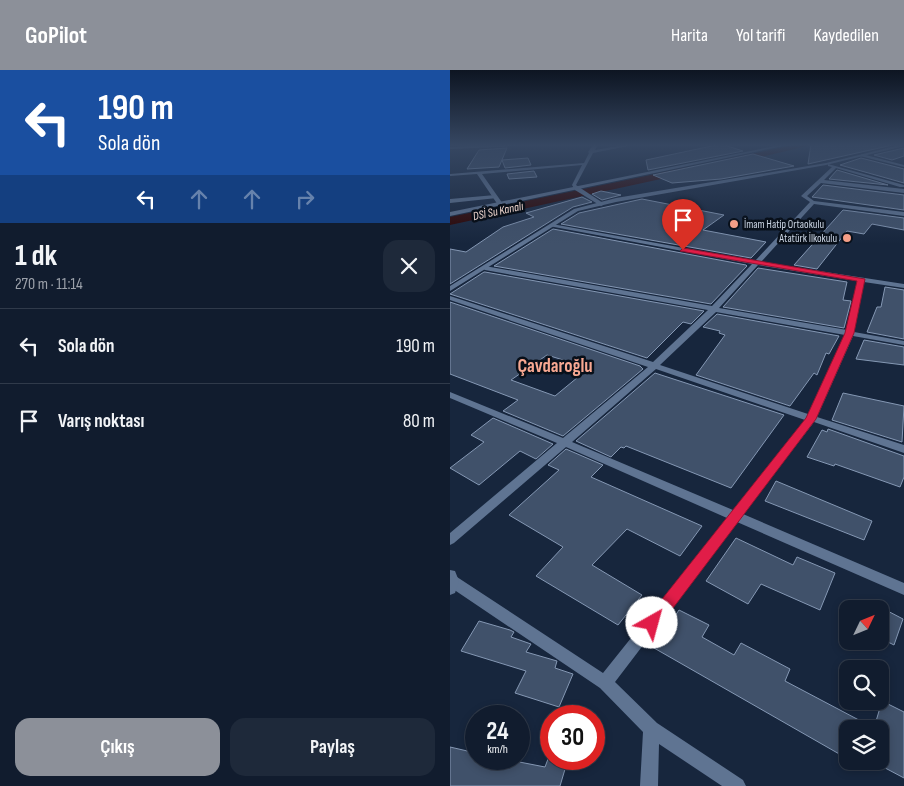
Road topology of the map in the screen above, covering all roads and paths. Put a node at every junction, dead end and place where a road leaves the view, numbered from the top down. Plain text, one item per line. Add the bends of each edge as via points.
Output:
1 (482, 177) edge
2 (577, 177) edge
3 (630, 177) edge
4 (762, 177) edge
5 (823, 177) edge
6 (871, 177) edge
7 (820, 181) junction
8 (904, 187) edge
9 (577, 189) junction
10 (904, 191) edge
11 (495, 197) junction
12 (450, 202) edge
13 (813, 202) junction
14 (500, 204) junction
15 (601, 204) junction
16 (450, 214) edge
17 (904, 214) edge
18 (552, 226) junction
19 (757, 263) junction
20 (485, 268) junction
21 (861, 279) junction
22 (904, 286) edge
23 (450, 289) edge
24 (450, 298) edge
25 (714, 309) junction
26 (850, 333) junction
27 (904, 343) edge
28 (653, 367) junction
29 (450, 396) edge
30 (811, 419) junction
31 (566, 443) junction
32 (904, 450) edge
33 (735, 516) junction
34 (450, 540) edge
35 (451, 582) edge
36 (904, 590) edge
37 (605, 683) junction
38 (651, 729) junction
39 (648, 786) edge
40 (737, 786) edge

1 - 11 street
2 - 9 street via 574,183
3 - 9 street
4 - 15 street
5 - 7 street
6 - 8 street
7 - 10 street
7 - 13 street via 804,196
9 - 14 street
9 - 15 street
11 - 12 street
11 - 14 street
13 - 17 street
13 - 19 street
14 - 16 street
15 - 18 street via 576,210
18 - 19 street
18 - 20 street
19 - 21 street
19 - 25 street
20 - 23 street
20 - 25 street
21 - 22 street
21 - 26 street
24 - 28 street
25 - 26 street
25 - 28 street
26 - 27 street
26 - 30 street
28 - 30 street
28 - 31 street
29 - 31 street
30 - 32 street
30 - 33 street
31 - 33 street
31 - 34 street
33 - 36 street
33 - 37 street
35 - 37 street
37 - 38 street
38 - 39 street
38 - 40 street

